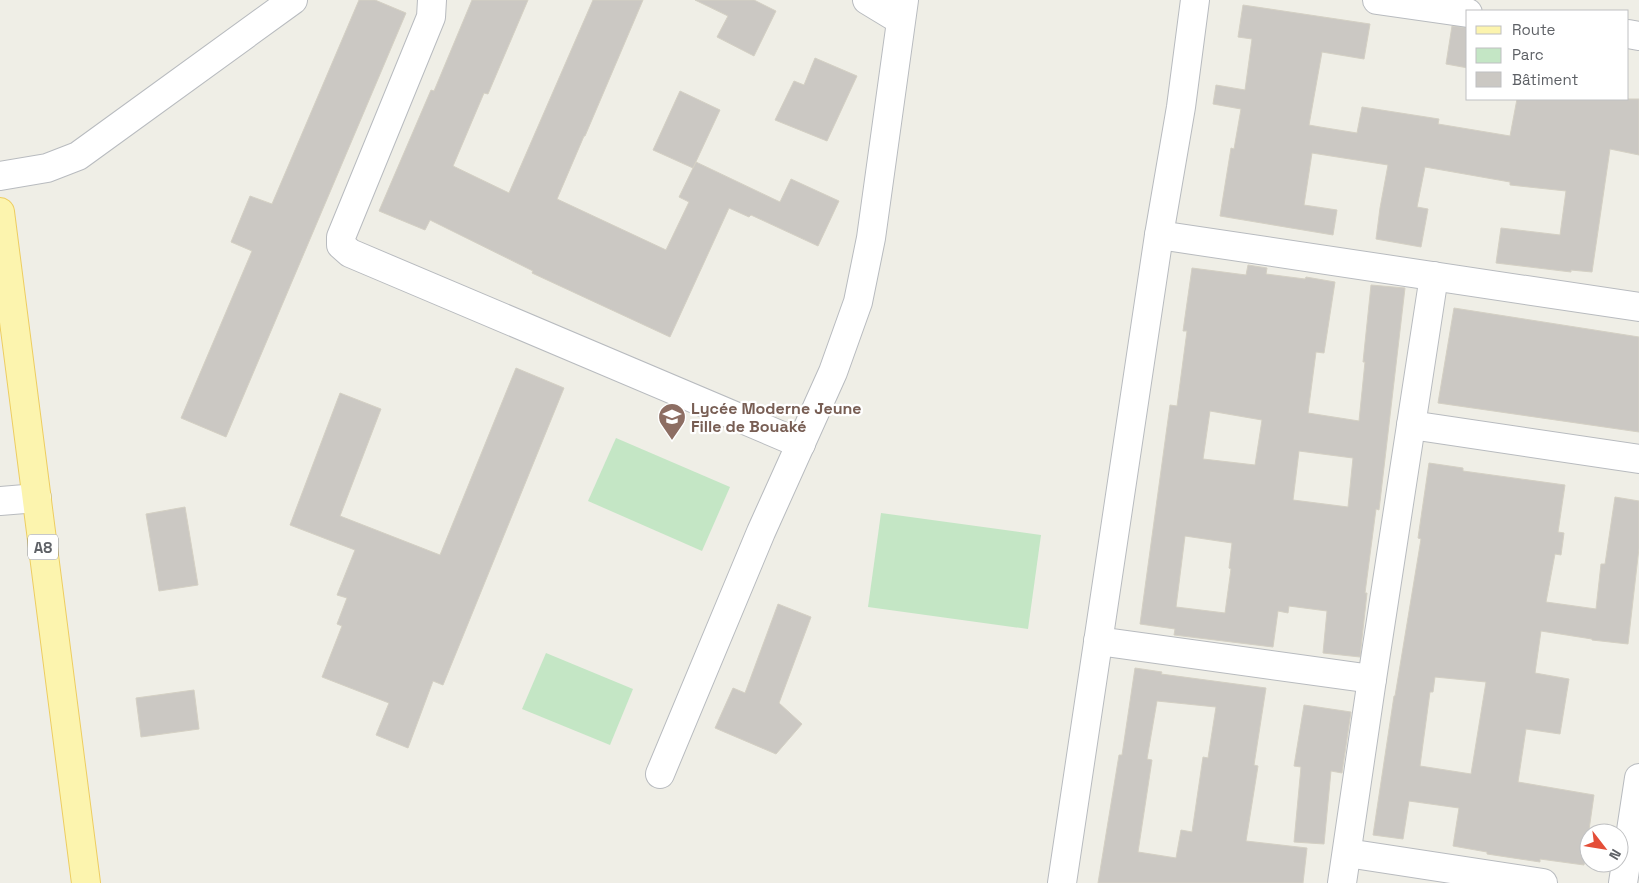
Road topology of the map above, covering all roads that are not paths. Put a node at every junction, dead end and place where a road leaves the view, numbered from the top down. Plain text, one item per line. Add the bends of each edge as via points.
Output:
1 (293, 0) edge
2 (432, 0) edge
3 (867, 0) edge
4 (1195, 0) edge
5 (1377, 0) edge
6 (902, 10) edge
7 (1466, 13) edge
8 (0, 176) edge
9 (0, 212) edge
10 (1159, 235) junction
11 (1434, 276) junction
12 (1639, 307) edge
13 (1411, 425) junction
14 (801, 444) junction
15 (1639, 459) edge
16 (37, 498) junction
17 (0, 501) edge
18 (1098, 641) junction
19 (1372, 680) junction
20 (660, 774) dead end
21 (1639, 778) edge
22 (1347, 853) junction
23 (86, 883) edge
24 (1062, 883) edge
25 (1342, 883) edge
26 (1543, 883) edge
27 (1623, 883) edge

1 - 8 street via 78,156 47,168
2 - 14 street via 431,17 341,236 341,245 350,252
3 - 6 street
4 - 10 street
5 - 7 street
6 - 14 street via 871,238 858,302 833,372
9 - 16 main road, A8
10 - 11 street
10 - 18 street
11 - 12 street
11 - 13 street
13 - 15 street
13 - 19 street
14 - 20 street
16 - 17 street
16 - 23 main road, A8
18 - 19 street
18 - 24 street
19 - 22 street
21 - 27 street
22 - 25 street
22 - 26 street

